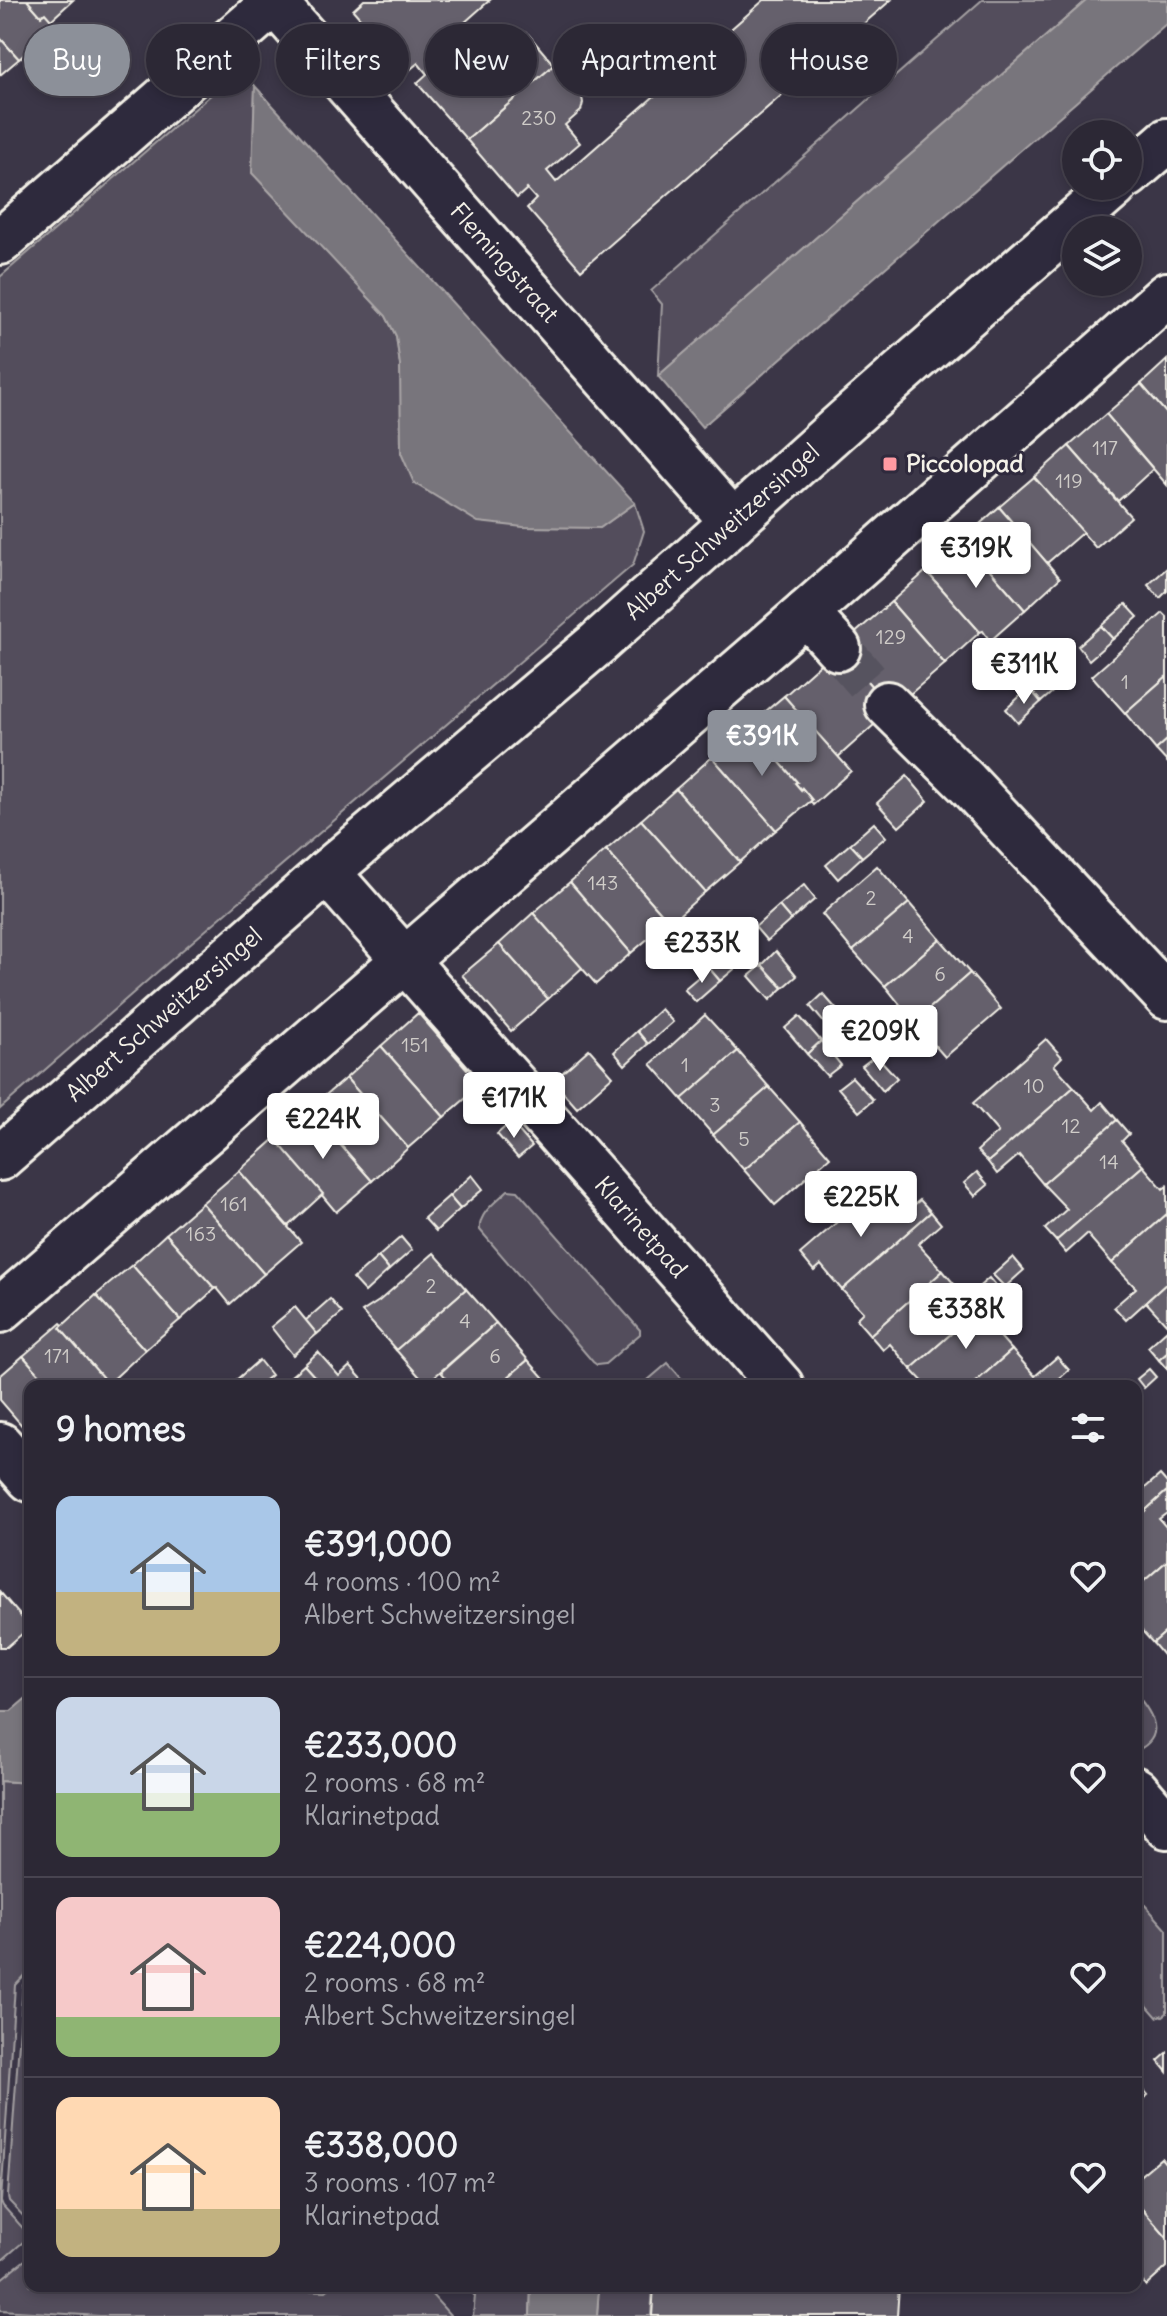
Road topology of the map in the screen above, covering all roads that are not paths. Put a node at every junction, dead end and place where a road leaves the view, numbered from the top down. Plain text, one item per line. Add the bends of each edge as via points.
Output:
1 (275, 1) edge
2 (1167, 141) edge
3 (1142, 163) edge
4 (1099, 200) edge
5 (0, 242) edge
6 (1167, 295) edge
7 (733, 522) junction
8 (806, 613) junction
9 (838, 648) tunnel mouth
10 (887, 704) tunnel mouth
11 (327, 872) junction
12 (405, 959) junction
13 (1167, 997) edge
14 (0, 1158) edge
15 (0, 1310) edge
16 (776, 1380) edge
17 (0, 1445) edge
18 (24, 1472) edge
19 (1142, 1797) edge
20 (1167, 1826) edge

1 - 5 street
1 - 7 street, Flemingstraat
2 - 3 street
4 - 7 street, Albert Schweitzersingel
6 - 8 street
7 - 11 street, Albert Schweitzersingel
8 - 9 street
8 - 12 street
10 - 13 street
11 - 12 street
11 - 14 street, Albert Schweitzersingel
12 - 15 street
12 - 16 street, Klarinetpad
17 - 18 street
19 - 20 street

